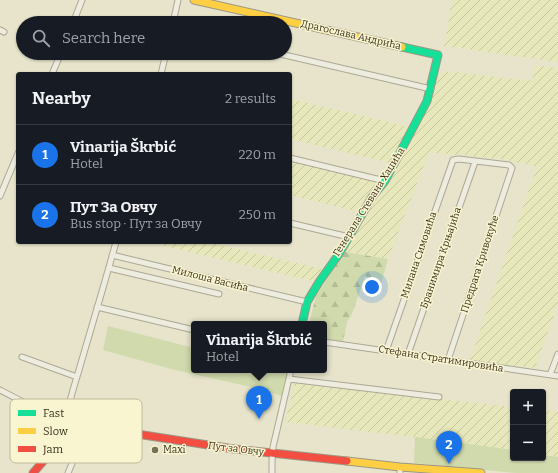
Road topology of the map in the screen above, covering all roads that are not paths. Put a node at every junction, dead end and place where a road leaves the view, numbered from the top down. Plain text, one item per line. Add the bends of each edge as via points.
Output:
1 (82, 0) edge
2 (178, 0) edge
3 (194, 0) edge
4 (76, 16) edge
5 (175, 16) edge
6 (265, 16) edge
7 (292, 22) edge
8 (438, 55) joint
9 (292, 57) edge
10 (58, 60) edge
11 (164, 60) edge
12 (53, 72) edge
13 (161, 72) edge
14 (431, 89) junction
15 (16, 158) edge
16 (292, 158) edge
17 (475, 162) junction
18 (385, 181) junction
19 (0, 196) edge
20 (292, 223) edge
21 (349, 237) junction
22 (115, 244) edge
23 (112, 255) junction
24 (109, 268) junction
25 (219, 294) dead end
26 (307, 302) junction
27 (97, 307) junction
28 (303, 321) edge
29 (191, 329) edge
30 (327, 342) edge
31 (386, 351) junction
32 (408, 354) junction
33 (558, 354) edge
34 (22, 357) dead end
35 (448, 360) junction
36 (290, 373) edge
37 (550, 375) junction
38 (558, 376) edge
39 (77, 377) junction
40 (289, 379) junction
41 (0, 390) edge
42 (439, 397) dead end
43 (17, 399) edge
44 (72, 399) edge
45 (142, 434) edge
46 (272, 453) junction
47 (42, 463) edge
48 (72, 463) edge
49 (400, 470) edge
50 (454, 472) edge
51 (33, 473) edge
52 (68, 473) edge
53 (272, 473) edge
54 (481, 473) edge

1 - 4 street
2 - 5 street
3 - 6 street, Драгослава Андрића
7 - 8 street, Драгослава Андрића
8 - 14 street, Генерала Стевана Хаџића
9 - 14 street
10 - 12 street
11 - 13 street
14 - 18 street, Генерала Стевана Хаџића
15 - 19 street
16 - 18 street
17 - 31 street, Милана Симовића via 452,160
17 - 32 street, Бранимира Крњајића
17 - 35 street, Предрага Кривокуће via 509,165 512,168
18 - 21 street, Генерала Стевана Хаџића via 372,197
20 - 21 street
21 - 26 street, Генерала Стевана Хаџића
22 - 23 street
23 - 24 street
23 - 26 street, Милоша Васића
24 - 25 street
24 - 27 street
26 - 28 street, Генерала Стевана Хаџића
27 - 29 street
27 - 39 street
30 - 31 street, Стефана Стратимировића
31 - 32 street, Стефана Стратимировића
32 - 35 street, Стефана Стратимировића
33 - 37 street
34 - 39 street
35 - 37 street, Стефана Стратимировића
36 - 40 street
37 - 38 street, Стефана Стратимировића
39 - 44 street
40 - 42 street
40 - 46 street
41 - 43 street
45 - 46 street, Пут за Овчу
46 - 49 street, Пут за Овчу
46 - 53 street
47 - 51 street, Пут за Овчу
48 - 52 street
49 - 50 street, Пут за Овчу
50 - 54 street, Пут за Овчу

